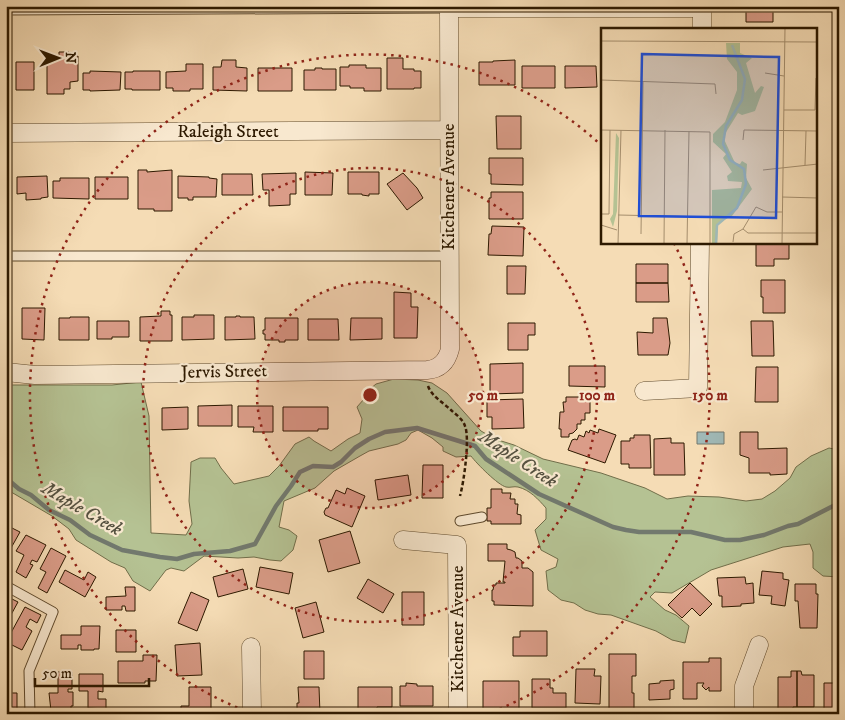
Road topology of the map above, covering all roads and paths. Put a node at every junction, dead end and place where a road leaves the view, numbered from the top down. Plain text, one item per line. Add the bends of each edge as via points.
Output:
1 (449, 7) edge
2 (702, 7) edge
3 (6, 10) edge
4 (702, 28) edge
5 (449, 130) junction
6 (6, 133) edge
7 (700, 244) edge
8 (6, 256) edge
9 (449, 256) junction
10 (442, 365) joint
11 (6, 372) edge
12 (427, 380) dead end
13 (644, 390) dead end
14 (460, 496) dead end
15 (482, 517) dead end
16 (460, 521) dead end
17 (403, 540) dead end
18 (6, 586) edge
19 (759, 645) dead end
20 (251, 647) dead end
21 (30, 714) edge
22 (252, 714) edge
23 (458, 714) edge
24 (744, 714) edge

1 - 2 street
1 - 3 lane
1 - 5 street, Kitchener Avenue
2 - 4 street
5 - 6 street, Raleigh Street
5 - 9 street, Kitchener Avenue
7 - 13 street via 698,388
8 - 9 lane
9 - 10 street, Kitchener Avenue via 450,349
10 - 11 street, Jervis Street via 432,370 36,375
12 - 14 path via 430,392 454,412 466,431 464,483
15 - 16 lane
17 - 23 street, Kitchener Avenue via 457,544
18 - 21 lane via 53,612 28,670
19 - 24 street via 744,686
20 - 22 street

